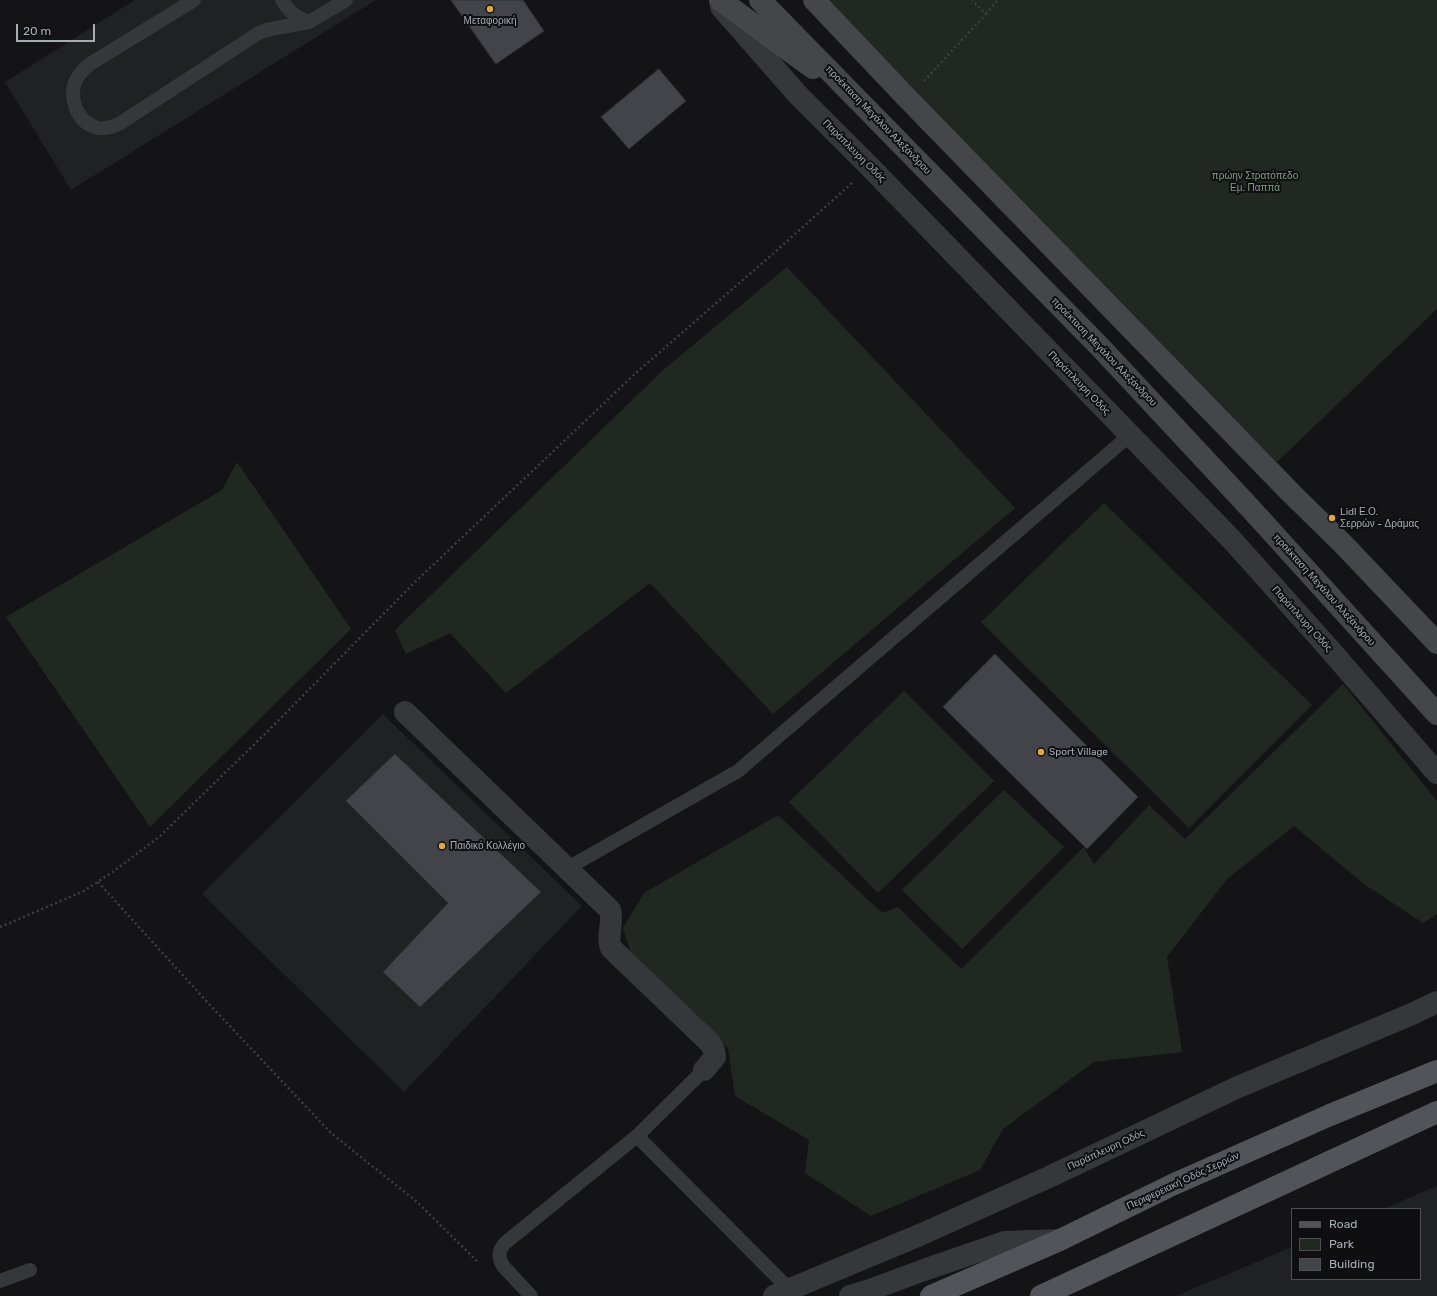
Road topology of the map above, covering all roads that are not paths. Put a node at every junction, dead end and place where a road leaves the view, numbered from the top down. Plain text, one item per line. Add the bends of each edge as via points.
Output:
1 (194, 0) edge
2 (282, 0) edge
3 (346, 0) edge
4 (715, 0) edge
5 (720, 0) edge
6 (760, 0) edge
7 (814, 0) edge
8 (309, 22) junction
9 (865, 106) junction
10 (1130, 435) junction
11 (1437, 643) edge
12 (405, 712) dead end
13 (1437, 714) edge
14 (1437, 773) edge
15 (566, 869) junction
16 (1437, 1002) edge
17 (704, 1070) joint
18 (1437, 1071) edge
19 (1436, 1112) edge
20 (637, 1136) junction
21 (1060, 1240) junction
22 (30, 1270) dead end
23 (0, 1281) edge
24 (781, 1292) edge
25 (531, 1296) edge
26 (850, 1296) edge
27 (931, 1296) edge
28 (1041, 1296) edge

1 - 8 lane via 82,71 74,86 73,100 84,120 97,128 119,124 256,34
2 - 8 lane via 296,16
3 - 8 lane
4 - 10 street, Παράπλευρη Οδός via 800,96
5 - 9 main road
6 - 9 main road, προέκταση Μεγάλου Αλεξάνδρου
7 - 11 main road
9 - 13 main road, προέκταση Μεγάλου Αλεξάνδρου via 1101,348
10 - 14 street, Παράπλευρη Οδός via 1232,540
10 - 15 lane via 738,771
12 - 15 street
15 - 17 street via 610,910 611,948 710,1043 715,1057
16 - 24 street, Παράπλευρη Οδός via 1238,1087 1056,1174 922,1234
17 - 20 lane
18 - 21 main road, Περιφερειακή Οδός Σερρών via 1172,1185
19 - 28 main road
20 - 24 lane
20 - 25 lane via 501,1248 499,1254 503,1266
21 - 26 street via 1004,1242
21 - 27 main road, Περιφερειακή Οδός Σερρών
22 - 23 lane

